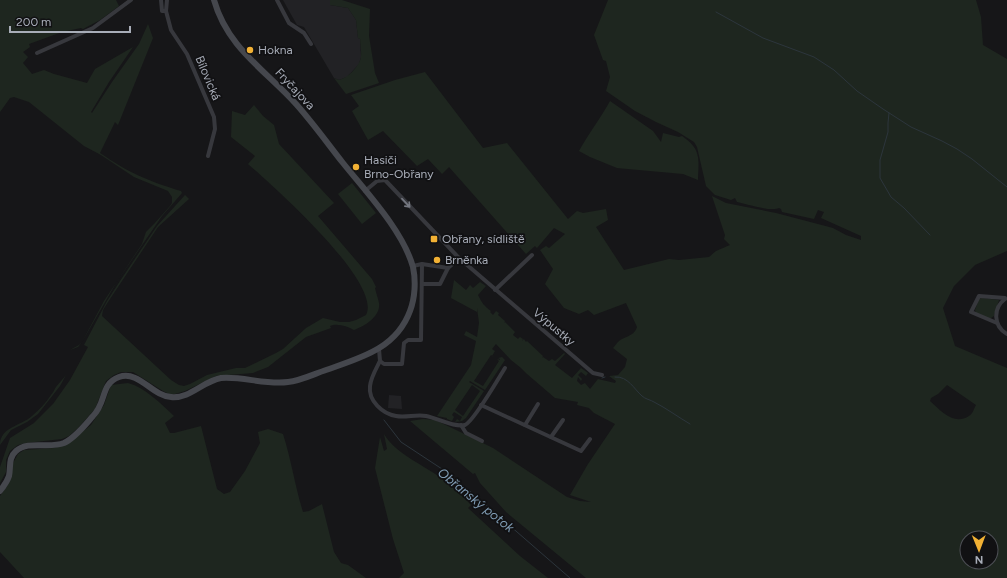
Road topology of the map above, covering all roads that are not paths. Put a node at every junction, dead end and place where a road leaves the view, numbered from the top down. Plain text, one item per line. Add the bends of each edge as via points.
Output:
1 (131, 0) edge
2 (161, 0) edge
3 (166, 0) edge
4 (214, 0) edge
5 (277, 0) edge
6 (166, 11) junction
7 (311, 44) dead end
8 (37, 53) dead end
9 (208, 156) dead end
10 (365, 190) junction
11 (532, 255) dead end
12 (459, 258) junction
13 (422, 264) junction
14 (413, 266) junction
15 (448, 268) junction
16 (423, 284) junction
17 (495, 290) junction
18 (1006, 298) edge
19 (997, 323) junction
20 (1007, 334) edge
21 (380, 349) junction
22 (380, 361) junction
23 (505, 368) dead end
24 (602, 375) dead end
25 (538, 404) dead end
26 (481, 405) junction
27 (563, 420) dead end
28 (461, 425) junction
29 (524, 425) junction
30 (551, 437) junction
31 (590, 438) dead end
32 (482, 440) dead end
33 (0, 491) edge

1 - 8 street via 93,28
2 - 6 street, Bílovická via 162,12
3 - 6 street, Bílovická
4 - 10 main road, Fryčajova via 219,15 236,44 296,104
5 - 7 street via 290,24 304,33
6 - 9 street, Bílovická via 171,30 187,54 214,117 215,129
10 -> 12 street via 377,181 385,180
10 - 14 main road, Fryčajova via 399,236
11 - 17 street
12 - 15 street
12 - 17 street, Výpustky
13 - 14 street
13 - 15 street
13 - 16 street
14 - 21 main road, Fryčajova via 415,277 411,310 403,327
15 - 16 street via 440,284
16 - 22 street via 421,340 408,340 404,343 402,364 384,364
17 - 24 street, Výpustky via 593,373
18 - 19 street via 997,309
18 - 19 street via 979,296 971,312
19 - 20 street
21 - 22 street
21 - 33 main road, Fryčajova via 290,382 221,378 210,381 183,397 175,398 158,393 132,376 111,380 106,386 100,408 71,438 64,443 25,447 14,453 10,459 6,484
22 - 28 street via 370,388 375,402 384,411 398,416 425,416
23 - 26 street
25 - 29 street
26 - 28 street via 468,423
26 - 29 street
27 - 30 street
28 - 32 street via 466,433
29 - 30 street
30 - 31 street via 581,451

